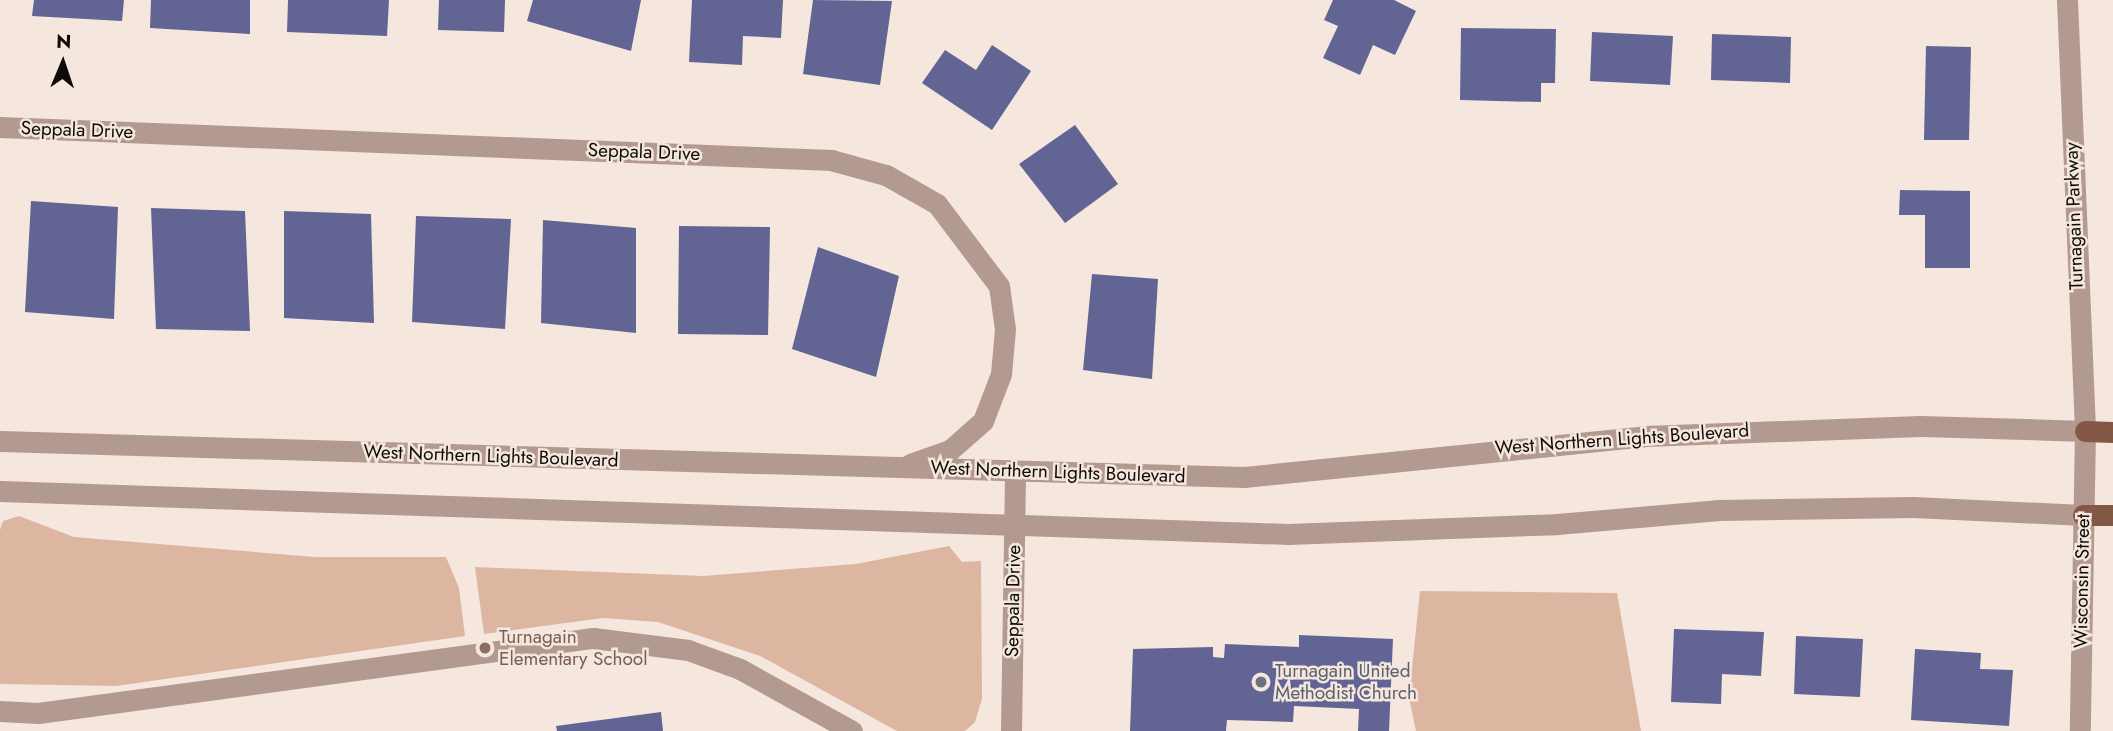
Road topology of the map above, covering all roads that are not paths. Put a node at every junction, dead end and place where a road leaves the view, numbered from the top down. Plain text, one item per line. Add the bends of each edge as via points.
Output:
1 (2067, 0) edge
2 (0, 127) edge
3 (2085, 431) junction
4 (2113, 432) edge
5 (0, 441) edge
6 (898, 468) junction
7 (1015, 471) junction
8 (0, 491) edge
9 (2082, 514) junction
10 (2113, 515) edge
11 (1014, 530) junction
12 (0, 711) edge
13 (38, 722) edge
14 (852, 731) edge
15 (1011, 731) edge
16 (2080, 731) edge

1 - 3 street, Turnagain Parkway
2 - 6 street, Seppala Drive via 831,160 886,175 937,204 999,286 1005,329 1001,374 983,421 950,450
3 - 4 main road, West Northern Lights Boulevard
3 - 7 street, West Northern Lights Boulevard via 1920,426 1646,436 1244,478
3 - 9 street, Wisconsin Street
5 - 6 street, West Northern Lights Boulevard
6 - 7 street, West Northern Lights Boulevard
7 - 11 street, Seppala Drive
8 - 11 street
9 - 10 main road
9 - 11 street via 1871,507 1288,534
9 - 16 street, Wisconsin Street
11 - 15 street, Seppala Drive
12 - 13 street
13 - 14 street via 593,638 688,650 740,669

